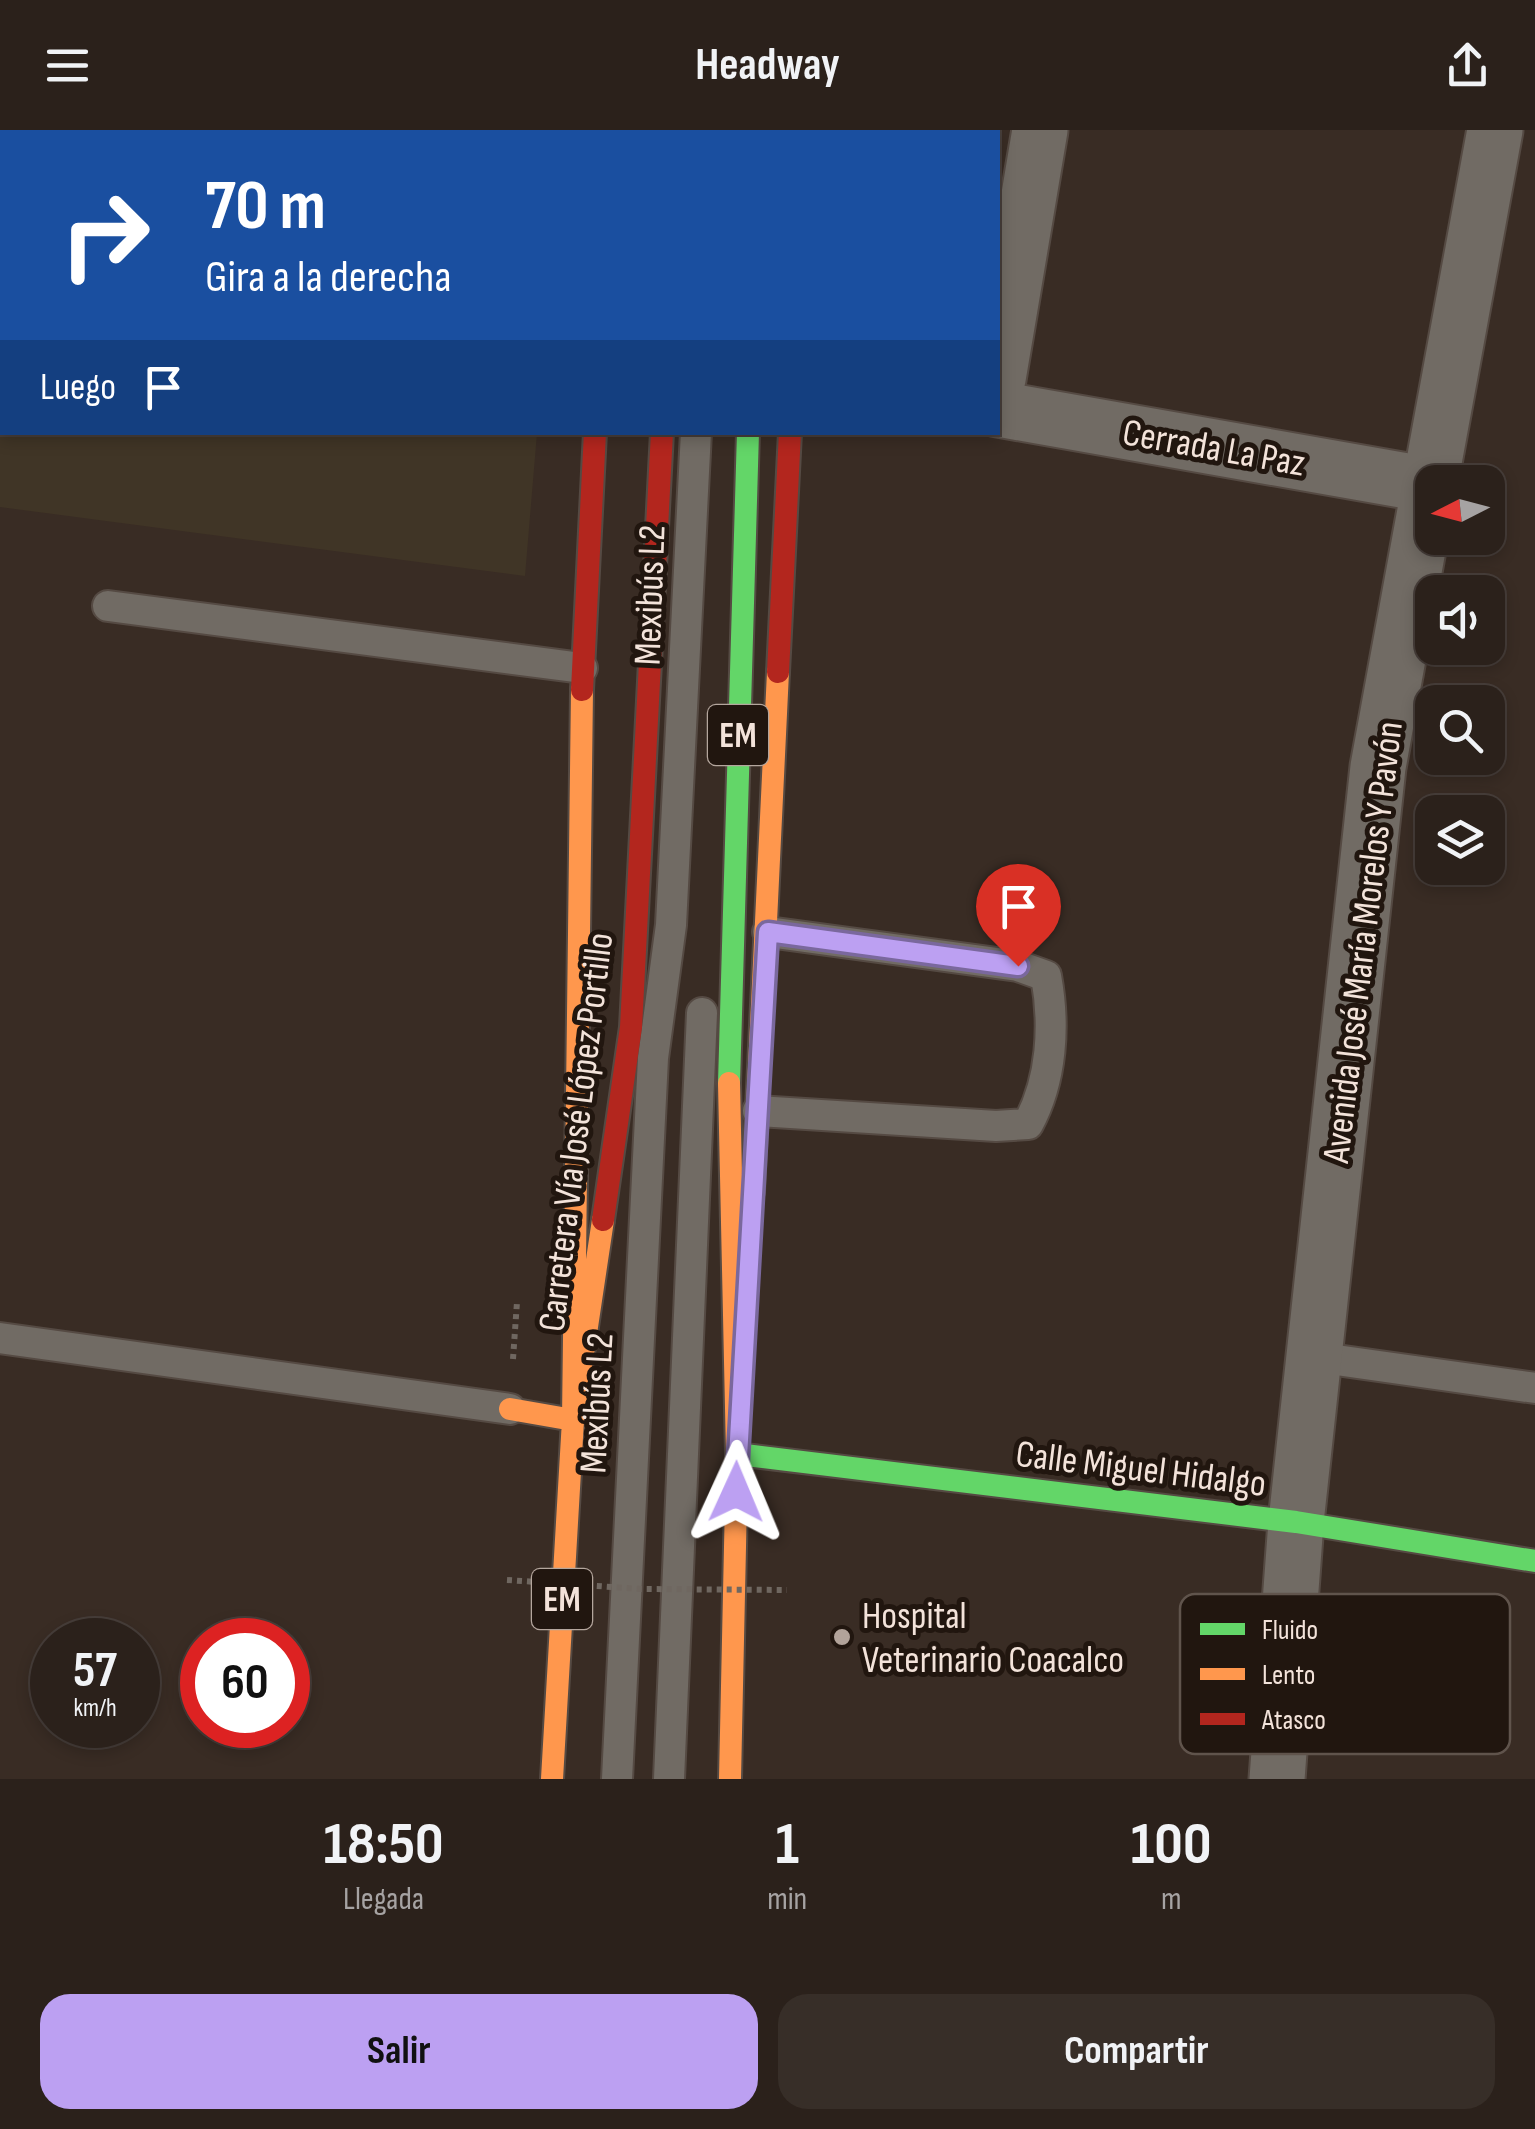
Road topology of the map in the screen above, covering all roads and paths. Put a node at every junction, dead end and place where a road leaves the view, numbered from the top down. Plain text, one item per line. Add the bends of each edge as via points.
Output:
1 (1040, 130) edge
2 (1495, 130) edge
3 (1000, 367) edge
4 (1000, 409) edge
5 (595, 435) edge
6 (662, 435) edge
7 (696, 435) edge
8 (722, 435) edge
9 (748, 435) edge
10 (790, 435) edge
11 (1434, 465) edge
12 (1415, 482) edge
13 (1417, 555) edge
14 (108, 606) dead end
15 (582, 668) junction
16 (768, 932) junction
17 (644, 1029) junction
18 (715, 1038) junction
19 (758, 1111) junction
20 (0, 1338) edge
21 (1315, 1357) junction
22 (1535, 1388) edge
23 (510, 1409) joint
24 (572, 1420) junction
25 (736, 1454) junction
26 (1296, 1522) junction
27 (1535, 1561) edge
28 (507, 1580) dead end
29 (788, 1590) dead end
30 (1291, 1594) edge
31 (1279, 1754) edge
32 (552, 1779) edge
33 (617, 1779) edge
34 (669, 1779) edge
35 (730, 1779) edge
36 (1277, 1779) edge

1 - 3 street
2 - 11 street, Avenida José María Morelos Y Pavón
4 - 12 street, Cerrada La Paz
5 - 15 main road
6 - 17 main road, Carretera Vía José López Portillo / EM
7 - 17 lane, Mexibús L2 via 671,925
8 - 18 lane, Mexibús L2
9 - 18 main road, EM
10 - 16 main road
13 - 21 street, Avenida José María Morelos Y Pavón via 1378,767
14 - 15 lane
15 - 24 main road
16 - 19 main road
16 - 19 lane via 1018,966 1046,976 1052,1011 1043,1097 1028,1124
17 - 24 main road, Carretera Vía José López Portillo / EM
17 - 33 lane, Mexibús L2
18 - 25 main road, EM
18 - 34 lane, Mexibús L2
19 - 25 main road
20 - 23 lane
21 - 22 lane
21 - 26 street, Avenida José María Morelos Y Pavón
23 - 24 main road
24 - 32 main road, Carretera Vía José López Portillo / EM
25 - 26 main road, Calle Miguel Hidalgo
25 - 35 main road, EM
26 - 27 main road, Calle Miguel Hidalgo
26 - 30 street
28 - 29 path, bridge via 641,1590
31 - 36 street

